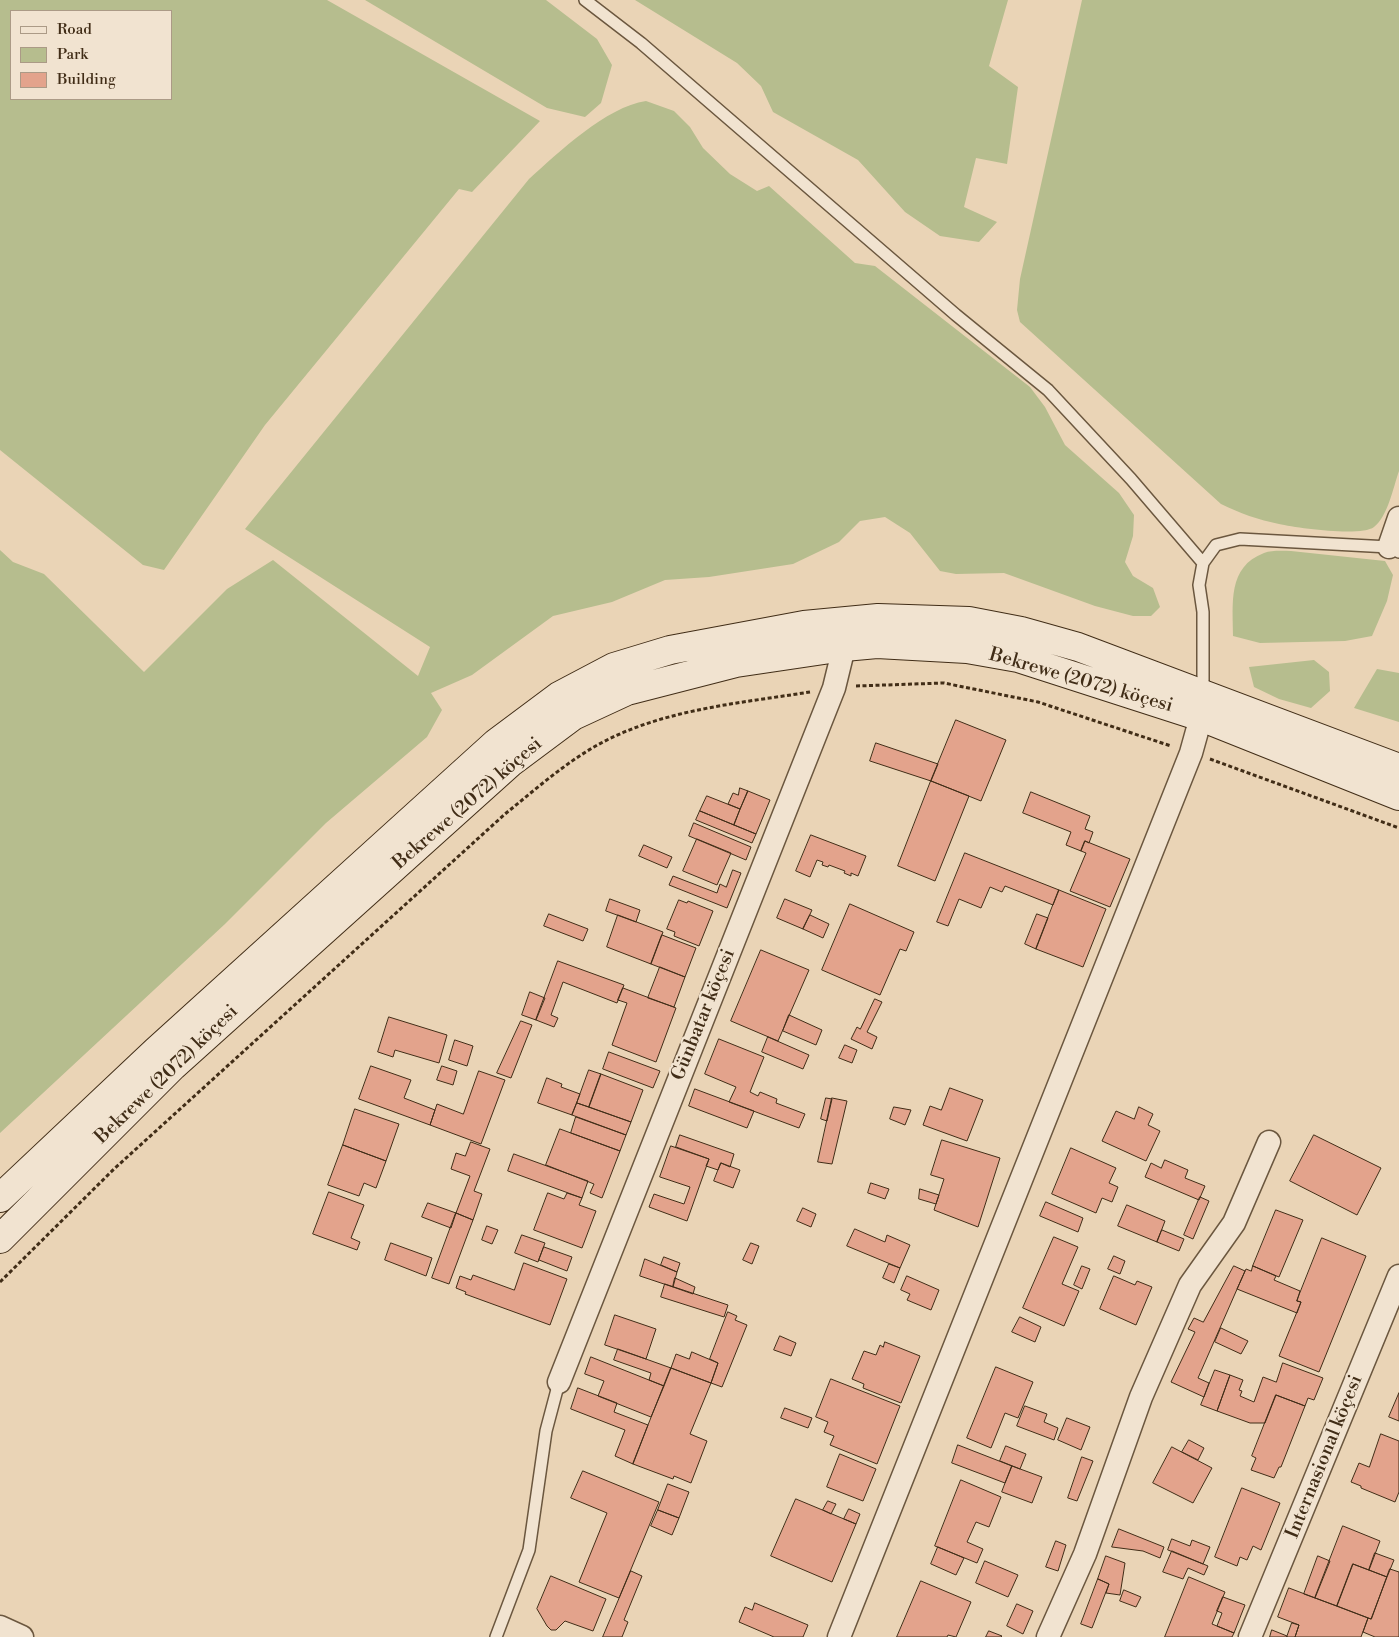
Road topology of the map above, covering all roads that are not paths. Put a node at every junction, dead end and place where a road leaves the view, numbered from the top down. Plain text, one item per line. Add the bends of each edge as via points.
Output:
1 (585, 0) edge
2 (1399, 518) edge
3 (1394, 550) edge
4 (1203, 563) junction
5 (844, 647) junction
6 (1202, 705) junction
7 (1399, 768) edge
8 (1399, 796) edge
9 (1269, 1142) dead end
10 (0, 1198) edge
11 (0, 1239) edge
12 (1399, 1276) edge
13 (559, 1382) joint
14 (0, 1627) edge
15 (22, 1637) edge
16 (496, 1637) edge
17 (839, 1637) edge
18 (1048, 1637) edge
19 (1250, 1637) edge

1 - 4 lane via 641,43 956,315 1048,390
2 - 3 street
3 - 4 lane via 1240,539 1216,544
4 - 6 lane via 1199,585 1203,612
5 - 6 main road, Bekrewe (2072) köçesi via 877,644 967,649 1018,658
5 - 11 main road, Bekrewe (2072) köçesi via 736,663 682,675 627,691 573,716 510,763 173,1066
5 - 13 street, Günbatar köçesi via 834,688
6 - 7 main road, Bekrewe (2072) köçesi
6 - 8 main road, Bekrewe (2072) köçesi
6 - 10 main road, Bekrewe (2072) köçesi via 1078,647 1022,631 969,621 878,618 804,625 670,650 614,667 559,696 496,743 156,1051
6 - 17 street via 1191,753
9 - 18 street via 1234,1223 1186,1294 1141,1397 1085,1554
12 - 19 street, Internasional köçesi
13 - 16 lane via 546,1431 529,1550
14 - 15 street

